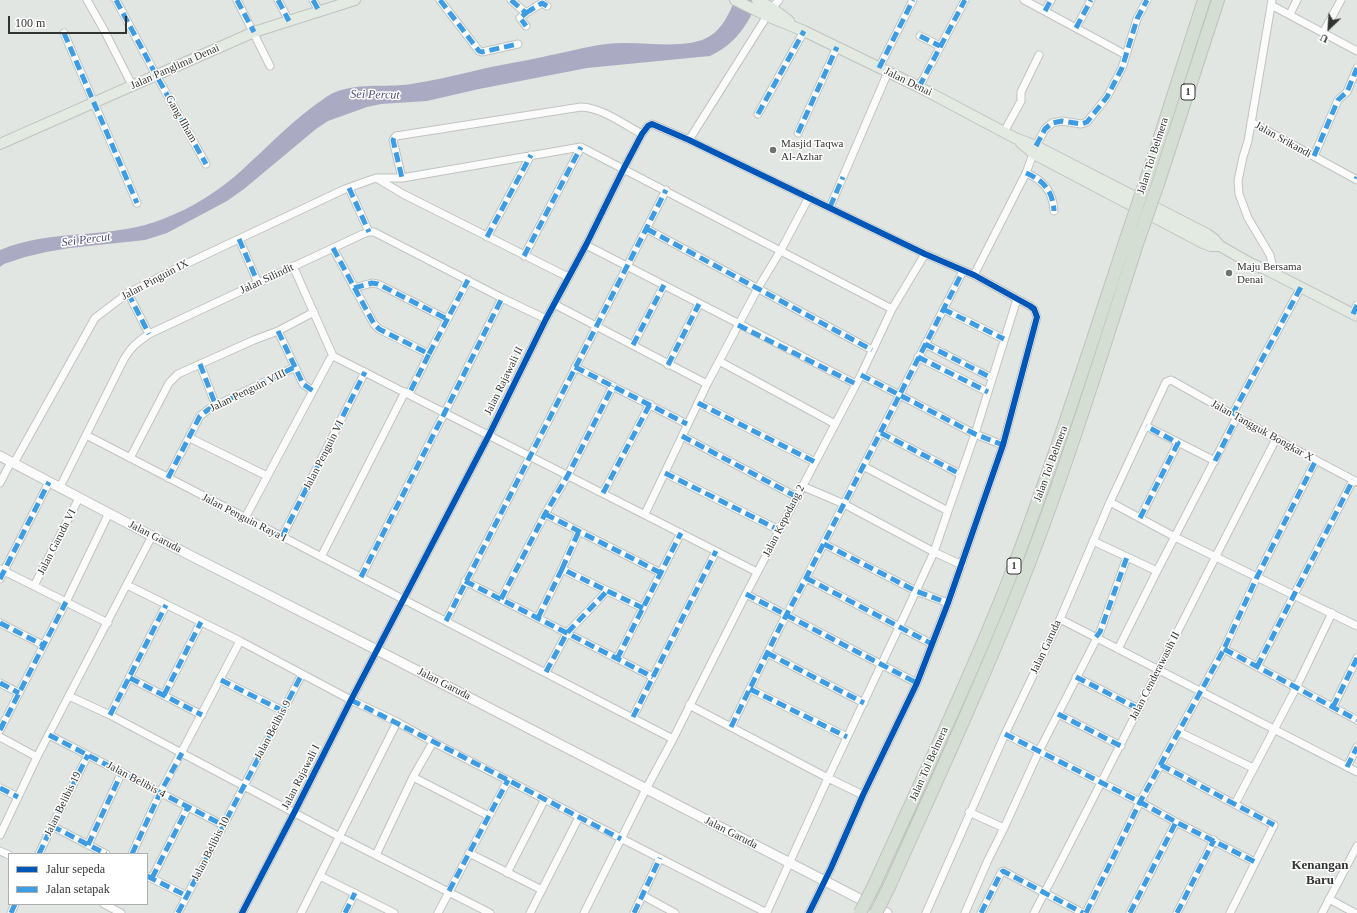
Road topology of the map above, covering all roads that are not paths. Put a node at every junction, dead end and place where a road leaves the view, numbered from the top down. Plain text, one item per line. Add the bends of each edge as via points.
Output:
1 (87, 0) edge
2 (116, 0) edge
3 (237, 0) edge
4 (278, 0) edge
5 (313, 0) edge
6 (355, 0) edge
7 (440, 0) edge
8 (511, 0) edge
9 (735, 0) edge
10 (779, 0) edge
11 (913, 0) edge
12 (964, 0) edge
13 (1024, 0) edge
14 (1051, 0) edge
15 (1090, 0) edge
16 (1147, 0) edge
17 (1204, 0) edge
18 (1218, 0) edge
19 (1297, 0) edge
20 (1341, 0) edge
21 (1272, 2) edge
22 (547, 6) dead end
23 (764, 8) edge
24 (319, 11) junction
25 (1045, 11) junction
26 (526, 13) junction
27 (1290, 14) junction
28 (289, 21) junction
29 (526, 26) dead end
30 (1076, 28) junction
31 (801, 30) junction
32 (254, 32) junction
33 (64, 33) dead end
34 (1323, 33) junction
35 (920, 36) dead end
36 (518, 44) dead end
37 (940, 46) junction
38 (837, 47) junction
39 (1357, 51) edge
40 (1039, 55) dead end
41 (1126, 56) junction
42 (270, 66) dead end
43 (1357, 68) edge
44 (884, 70) junction
45 (156, 75) junction
46 (132, 86) junction
47 (919, 86) junction
48 (95, 103) junction
49 (758, 114) dead end
50 (1251, 122) junction
51 (1004, 132) junction
52 (798, 133) dead end
53 (642, 134) junction
54 (689, 140) junction
55 (0, 144) edge
56 (581, 146) junction
57 (1035, 150) junction
58 (531, 155) junction
59 (1314, 156) junction
60 (206, 164) dead end
61 (624, 168) junction
62 (1026, 173) junction
63 (376, 178) junction
64 (402, 178) junction
65 (1357, 179) edge
66 (348, 188) junction
67 (666, 190) junction
68 (809, 197) junction
69 (137, 203) dead end
70 (830, 207) junction
71 (1054, 210) dead end
72 (647, 229) junction
73 (369, 232) junction
74 (487, 237) junction
75 (239, 239) junction
76 (586, 245) junction
77 (333, 248) junction
78 (781, 250) junction
79 (925, 254) junction
80 (524, 256) junction
81 (293, 266) junction
82 (628, 267) junction
83 (963, 271) junction
84 (1270, 271) junction
85 (974, 275) junction
86 (568, 277) junction
87 (468, 280) junction
88 (258, 283) junction
89 (664, 285) junction
90 (1301, 287) junction
91 (354, 288) junction
92 (758, 288) junction
93 (128, 293) junction
94 (502, 298) junction
95 (1017, 299) junction
96 (554, 304) junction
97 (699, 304) junction
98 (892, 309) junction
99 (943, 309) junction
100 (314, 312) junction
101 (1356, 312) edge
102 (546, 319) junction
103 (447, 320) junction
104 (738, 325) junction
105 (596, 326) junction
106 (278, 331) junction
107 (149, 334) junction
108 (1004, 339) junction
109 (925, 344) junction
110 (633, 345) junction
111 (872, 350) junction
112 (429, 354) junction
113 (333, 356) junction
114 (918, 357) junction
115 (719, 361) junction
116 (200, 364) junction
117 (668, 365) junction
118 (575, 367) junction
119 (295, 368) junction
120 (365, 372) junction
121 (861, 374) junction
122 (992, 378) junction
123 (1168, 381) joint
124 (707, 384) junction
125 (856, 384) junction
126 (613, 386) junction
127 (313, 391) junction
128 (988, 392) junction
129 (407, 393) junction
130 (900, 395) junction
131 (698, 403) junction
132 (650, 404) junction
133 (216, 406) junction
134 (445, 412) junction
135 (1235, 416) junction
136 (687, 424) junction
137 (835, 424) junction
138 (1146, 426) junction
139 (881, 433) junction
140 (975, 434) junction
141 (86, 435) junction
142 (489, 435) junction
143 (682, 436) junction
144 (190, 438) junction
145 (1276, 439) junction
146 (1178, 443) junction
147 (1003, 445) junction
148 (0, 456) edge
149 (530, 456) junction
150 (130, 458) junction
151 (1316, 460) junction
152 (1215, 461) junction
153 (12, 462) junction
154 (815, 462) junction
155 (864, 466) junction
156 (665, 472) junction
157 (960, 474) junction
158 (568, 475) junction
159 (267, 476) junction
160 (168, 478) junction
161 (1355, 481) edge
162 (49, 482) junction
163 (0, 483) edge
164 (802, 486) junction
165 (60, 487) junction
166 (603, 493) junction
167 (796, 497) junction
168 (79, 498) junction
169 (1110, 502) junction
170 (844, 504) junction
171 (948, 511) junction
172 (109, 513) junction
173 (545, 514) junction
174 (644, 514) junction
175 (245, 518) junction
176 (1140, 518) junction
177 (779, 530) junction
178 (579, 531) junction
179 (681, 533) junction
180 (152, 536) junction
181 (282, 537) junction
182 (1175, 537) junction
183 (1093, 541) junction
184 (824, 544) junction
185 (716, 551) junction
186 (934, 552) junction
187 (321, 556) junction
188 (1215, 556) junction
189 (1127, 557) junction
190 (962, 565) junction
191 (562, 569) junction
192 (2, 570) edge
193 (1157, 571) junction
194 (757, 572) junction
195 (661, 573) junction
196 (361, 577) junction
197 (1257, 577) junction
198 (0, 578) edge
199 (806, 578) junction
200 (465, 581) junction
201 (127, 585) junction
202 (34, 586) junction
203 (607, 591) junction
204 (916, 591) junction
205 (746, 594) junction
206 (1294, 595) junction
207 (404, 599) junction
208 (501, 599) junction
209 (66, 602) junction
210 (948, 603) junction
211 (166, 605) junction
212 (643, 608) junction
213 (1332, 614) junction
214 (786, 616) junction
215 (538, 618) junction
216 (1060, 619) junction
217 (446, 620) junction
218 (201, 622) junction
219 (0, 623) edge
220 (108, 623) junction
221 (900, 626) junction
222 (1357, 626) edge
223 (567, 633) junction
224 (1096, 637) junction
225 (240, 641) junction
226 (932, 644) junction
227 (43, 645) junction
228 (1118, 649) junction
229 (1224, 649) junction
230 (377, 650) junction
231 (767, 653) junction
232 (1357, 658) edge
233 (617, 659) junction
234 (882, 665) junction
235 (1257, 667) junction
236 (1159, 670) junction
237 (546, 672) junction
238 (302, 674) junction
239 (653, 677) junction
240 (1076, 677) junction
241 (130, 678) junction
242 (221, 680) junction
243 (0, 683) edge
244 (917, 683) junction
245 (1296, 688) junction
246 (750, 689) junction
247 (1201, 692) junction
248 (19, 693) junction
249 (164, 695) junction
250 (69, 696) junction
251 (351, 700) junction
252 (864, 703) junction
253 (689, 705) junction
254 (1332, 708) junction
255 (1139, 709) junction
256 (283, 711) junction
257 (202, 714) junction
258 (1058, 714) junction
259 (110, 716) junction
260 (633, 718) junction
261 (1357, 720) edge
262 (397, 722) junction
263 (731, 727) junction
264 (0, 730) edge
265 (1275, 730) junction
266 (1179, 732) junction
267 (1005, 734) junction
268 (49, 735) junction
269 (0, 737) edge
270 (847, 737) junction
271 (673, 739) junction
272 (433, 742) junction
273 (1120, 746) junction
274 (1357, 747) edge
275 (1039, 751) junction
276 (182, 753) junction
277 (88, 755) junction
278 (37, 758) junction
279 (1161, 765) junction
280 (1347, 767) junction
281 (1253, 768) junction
282 (122, 772) junction
283 (1357, 772) edge
284 (413, 777) junction
285 (828, 778) junction
286 (508, 780) junction
287 (1102, 782) junction
288 (244, 785) junction
289 (0, 788) edge
290 (646, 789) junction
291 (160, 793) junction
292 (863, 795) junction
293 (18, 797) junction
294 (545, 798) junction
295 (1140, 802) junction
296 (1235, 804) junction
297 (188, 807) junction
298 (969, 812) junction
299 (294, 813) junction
300 (488, 816) junction
301 (580, 817) junction
302 (1176, 822) junction
303 (223, 825) junction
304 (52, 826) junction
305 (1004, 828) junction
306 (0, 835) edge
307 (340, 837) junction
308 (621, 839) junction
309 (1214, 840) junction
310 (88, 845) junction
311 (1357, 846) edge
312 (39, 853) edge
313 (104, 853) edge
314 (132, 853) edge
315 (470, 853) junction
316 (376, 855) junction
317 (660, 858) junction
318 (1255, 862) junction
319 (789, 863) junction
320 (507, 873) junction
321 (320, 876) junction
322 (150, 877) edge
323 (824, 881) junction
324 (542, 890) junction
325 (449, 891) junction
326 (355, 893) junction
327 (1044, 893) junction
328 (642, 895) junction
329 (187, 896) junction
330 (1329, 899) junction
331 (106, 905) edge
332 (121, 913) edge
333 (178, 913) edge
334 (242, 913) edge
335 (301, 913) edge
336 (345, 913) edge
337 (394, 913) edge
338 (438, 913) edge
339 (490, 913) edge
340 (530, 913) edge
341 (584, 913) edge
342 (634, 913) edge
343 (675, 913) edge
344 (767, 913) edge
345 (809, 913) edge
346 (860, 913) edge
347 (876, 913) edge
348 (887, 913) edge
349 (926, 913) edge
350 (965, 913) edge
351 (981, 913) edge
352 (1034, 913) edge
353 (1084, 913) edge
354 (1130, 913) edge
355 (1177, 913) edge
356 (1230, 913) edge
357 (1322, 913) edge
358 (1355, 913) edge

1 - 46 street
2 - 45 street, Gang Ilham
3 - 32 street
4 - 28 street
5 - 24 street
6 - 24 main road, Jalan Panglima Denai
7 - 36 street via 479,51
8 - 26 street
9 - 23 main road, Jalan Denai
10 - 23 street
11 - 44 street
12 - 37 street
13 - 25 street
14 - 25 street
15 - 30 street
16 - 41 street via 1137,19
17 - 346 highway, Jalan Tol Belmera / 1, bridge via 1059,443 1010,575 966,683
18 - 347 highway, Jalan Tol Belmera / 1, bridge via 1072,445 1023,578 979,687
19 - 27 street
20 - 34 street
21 - 27 street
21 - 50 street, Jalan Srikandi
22 - 26 street via 542,3
23 - 31 main road, Jalan Denai
23 - 54 street
24 - 28 main road, Jalan Panglima Denai
25 - 30 street
26 - 29 street via 520,20
27 - 34 street
28 - 32 main road, Jalan Panglima Denai
30 - 41 street
31 - 38 main road, Jalan Denai
31 - 49 street
32 - 42 street
32 - 45 main road, Jalan Panglima Denai
33 - 48 street
34 - 39 street
35 - 37 street
37 - 47 street
38 - 44 main road, Jalan Denai
38 - 52 street
40 - 51 street via 1021,92 1021,101
41 - 57 street via 1107,97 1087,122 1052,123
43 - 59 street via 1347,92 1338,100
44 - 47 main road, Jalan Denai
44 - 70 street
45 - 46 main road, Jalan Panglima Denai
45 - 60 street, Gang Ilham
46 - 48 main road, Jalan Panglima Denai
47 - 51 main road, Jalan Denai
48 - 55 main road, Jalan Panglima Denai
48 - 69 street
50 - 59 street, Jalan Srikandi
50 - 84 street via 1238,181 1242,204 1270,256
51 - 57 main road, Jalan Denai
53 - 54 street, Jalan Rajawali II via 652,124
53 - 61 street, Jalan Rajawali II
53 - 64 street via 598,110 581,107 396,136 393,140
54 - 68 street
56 - 58 street, Jalan Pinguin IX
56 - 61 street
56 - 80 street
57 - 62 street
57 - 84 main road, Jalan Denai via 1206,244 1220,246
58 - 64 street, Jalan Pinguin IX
58 - 74 street
59 - 65 street, Jalan Srikandi
61 - 67 street
61 - 76 street, Jalan Rajawali II
62 - 71 street via 1034,176 1048,189 1054,202
62 - 85 street
63 - 64 street, Jalan Pinguin IX
63 - 66 street, Jalan Pinguin IX
63 - 74 street
66 - 73 street
66 - 75 street, Jalan Pinguin IX
67 - 72 street
67 - 78 street
68 - 70 street
68 - 78 street
70 - 79 street
72 - 82 street
72 - 92 street
73 - 77 street, Jalan Silindit
73 - 87 street via 374,232
74 - 80 street
75 - 88 street
75 - 93 street, Jalan Pinguin IX
76 - 82 street
76 - 86 street, Jalan Rajawali II
77 - 81 street, Jalan Silindit
77 - 91 street
78 - 92 street
78 - 98 street
79 - 83 street
79 - 98 street, Jalan Kepodang 2
80 - 86 street
81 - 88 street, Jalan Silindit
81 - 100 street
82 - 89 street
82 - 105 street
83 - 85 street
83 - 99 street
84 - 90 main road, Jalan Denai
85 - 95 street
86 - 96 street, Jalan Rajawali II
87 - 94 street
87 - 103 street
88 - 107 street, Jalan Silindit
89 - 97 street
89 - 110 street
90 - 101 main road, Jalan Denai
90 - 135 street
91 - 103 street via 378,284
91 - 112 street via 379,329
92 - 104 street
92 - 111 street
93 - 107 street
93 - 153 street, Jalan Pinguin IX via 95,318
94 - 102 street
94 - 134 street
95 - 108 street
95 - 147 street via 1034,309 1037,317
96 - 102 street, Jalan Rajawali II
96 - 105 street
97 - 104 street
97 - 117 street
98 - 111 street, Jalan Kepodang 2
99 - 108 street
99 - 109 street
100 - 106 street
100 - 113 street
102 - 142 street, Jalan Rajawali II
103 - 112 street
104 - 115 street
104 - 125 street
105 - 110 street
105 - 118 street
106 - 116 street
106 - 119 street
107 - 141 street, Jalan Silindit via 128,351
108 - 122 street
109 - 114 street
109 - 122 street
110 - 117 street
111 - 121 street, Jalan Kepodang 2
112 - 129 street
113 - 120 street
113 - 127 street
114 - 128 street
114 - 130 street
115 - 124 street
115 - 137 street
116 - 133 street
116 - 150 street via 178,374 169,382
117 - 124 street
118 - 126 street
118 - 149 street
119 - 127 street via 303,384
119 - 133 street, Jalan Penguin VIII
120 - 129 street
120 - 181 street, Jalan Penguin VI
121 - 125 street, Jalan Kepodang 2
121 - 130 street
122 - 128 street
123 - 135 street, Jalan Tangguk Bongkar X via 1171,380
123 - 138 street, Jalan Garuda
124 - 131 street
125 - 137 street, Jalan Kepodang 2
126 - 132 street
126 - 158 street
127 - 159 street
128 - 140 street
129 - 134 street
129 - 187 street
130 - 139 street
130 - 140 street
131 - 136 street
131 - 154 street
132 - 136 street
132 - 166 street
133 - 144 street, Jalan Penguin VIII via 200,416
134 - 142 street
134 - 196 street
135 - 145 street, Jalan Tangguk Bongkar X
135 - 152 street
136 - 143 street
137 - 154 street, Jalan Kepodang 2
138 - 146 street
138 - 169 street, Jalan Garuda
139 - 155 street
139 - 157 street
140 - 147 street
140 - 157 street
141 - 150 street, Jalan Penguin Raya I
141 - 165 street, Jalan Silindit
142 - 149 street
142 - 207 street, Jalan Rajawali II
143 - 156 street
143 - 167 street
144 - 159 street
144 - 160 street, Jalan Penguin VIII
145 - 151 street, Jalan Tangguk Bongkar X
145 - 188 street, Jalan Cenderawasih II
146 - 152 street
146 - 176 street
147 - 190 street
148 - 153 street, Jalan Garuda
149 - 158 street
149 - 200 street
150 - 160 street, Jalan Penguin Raya I
151 - 161 street, Jalan Tangguk Bongkar X
151 - 197 street
152 - 182 street
153 - 162 street, Jalan Garuda
153 - 163 street, Jalan Pinguin IX
154 - 164 street, Jalan Kepodang 2
155 - 170 street
155 - 171 street
156 - 174 street
156 - 177 street
157 - 171 street
158 - 166 street
158 - 173 street
159 - 175 street
160 - 175 street, Jalan Penguin Raya I
161 - 206 street
162 - 165 street, Jalan Garuda
162 - 192 street
164 - 167 street, Jalan Kepodang 2
164 - 170 street
165 - 168 street, Jalan Garuda
166 - 174 street
167 - 177 street, Jalan Kepodang 2
168 - 172 street, Jalan Garuda
168 - 202 street, Jalan Garuda VI
169 - 176 street
169 - 183 street, Jalan Garuda
170 - 184 street
170 - 186 street
171 - 186 street
172 - 180 street, Jalan Garuda
172 - 209 street
173 - 178 street
173 - 208 street
174 - 179 street
175 - 181 street, Jalan Penguin Raya I
176 - 182 street
177 - 194 street, Jalan Kepodang 2
178 - 191 street
178 - 195 street
179 - 185 street
179 - 195 street
180 - 201 street
180 - 230 street, Jalan Garuda
181 - 187 street, Jalan Penguin Raya I
182 - 188 street
182 - 193 street
183 - 189 street
183 - 216 street, Jalan Garuda
184 - 199 street
184 - 204 street
185 - 194 street
185 - 239 street
186 - 190 street
186 - 204 street
187 - 196 street, Jalan Penguin Raya I
188 - 197 street
188 - 236 street, Jalan Cenderawasih II
189 - 193 street
189 - 224 street
190 - 210 street
191 - 203 street
191 - 215 street
192 - 198 street
192 - 202 street
193 - 228 street
194 - 205 street, Jalan Kepodang 2
195 - 212 street
196 - 207 street, Jalan Penguin Raya I
197 - 206 street
197 - 229 street
199 - 214 street
199 - 221 street
200 - 208 street
200 - 217 street
201 - 211 street
201 - 220 street
202 - 209 street
203 - 212 street
203 - 223 street
204 - 210 street
204 - 221 street
205 - 214 street
205 - 253 street, Jalan Kepodang 2
206 - 213 street
206 - 235 street
207 - 217 street, Jalan Penguin Raya I
207 - 230 street, Jalan Rajawali II
208 - 215 street
209 - 220 street
209 - 227 street
210 - 226 street
211 - 218 street
211 - 241 street
212 - 233 street
213 - 222 street
213 - 245 street
214 - 231 street
214 - 234 street
215 - 223 street
216 - 224 street
216 - 267 street, Jalan Garuda
217 - 237 street, Jalan Penguin Raya I
218 - 225 street
218 - 249 street
219 - 227 street
220 - 250 street
221 - 226 street
221 - 234 street
223 - 233 street
223 - 237 street
224 - 228 street
224 - 240 street
225 - 238 street
225 - 242 street
226 - 244 street
227 - 248 street
228 - 236 street
229 - 235 street
229 - 247 street
230 - 251 street, Jalan Rajawali I
230 - 290 street, Jalan Garuda
231 - 246 street
231 - 252 street
232 - 254 street
233 - 239 street
234 - 244 street
234 - 252 street
235 - 245 street
236 - 247 street
236 - 255 street, Jalan Cenderawasih II
237 - 260 street, Jalan Penguin Raya I
238 - 251 street
238 - 256 street, Jalan Belibis 9
239 - 260 street
240 - 255 street
240 - 258 street
241 - 249 street
241 - 259 street
242 - 256 street
242 - 257 street
243 - 248 street
244 - 292 street
245 - 254 street
245 - 265 street
246 - 263 street
246 - 270 street
247 - 265 street
247 - 266 street
248 - 264 street
249 - 257 street
250 - 259 street
250 - 268 street
251 - 262 street
251 - 299 street, Jalan Rajawali I
252 - 270 street
253 - 263 street
253 - 271 street, Jalan Kepodang 2
254 - 261 street
255 - 273 street, Jalan Cenderawasih II
256 - 288 street, Jalan Belibis 9
257 - 276 street
258 - 273 street
258 - 275 street
259 - 276 street
260 - 271 street, Jalan Penguin Raya I
262 - 272 street
262 - 307 street
263 - 285 street
265 - 280 street
265 - 281 street
266 - 279 street
266 - 281 street
267 - 275 street
267 - 298 street, Jalan Garuda
268 - 277 street, Jalan Belibis 4
268 - 278 street
269 - 278 street
270 - 285 street
271 - 290 street, Jalan Kepodang 2
272 - 284 street
272 - 286 street
273 - 287 street, Jalan Cenderawasih II
274 - 280 street
275 - 287 street
275 - 305 street
276 - 288 street
276 - 291 street
277 - 282 street, Jalan Belibis 4
277 - 304 street, Jalan Belibis 19
278 - 293 street
279 - 295 street
279 - 296 street
280 - 283 street
281 - 296 street
282 - 291 street, Jalan Belibis 4
282 - 310 street
284 - 300 street
284 - 316 street
285 - 292 street
285 - 319 street
286 - 294 street
286 - 300 street
287 - 295 street
287 - 327 street, Jalan Cenderawasih II
288 - 299 street
288 - 303 street, Jalan Belibis 10
289 - 293 street
290 - 308 street, Jalan Kepodang 2
290 - 319 street, Jalan Garuda
291 - 297 street, Jalan Belibis 4
291 - 314 street
292 - 323 street
293 - 306 street
294 - 301 street
294 - 320 street
295 - 302 street
295 - 353 street
296 - 318 street via 1274,825
297 - 303 street, Jalan Belibis 4
297 - 322 street
298 - 305 street
298 - 349 street, Jalan Garuda
299 - 307 street
299 - 334 street, Jalan Rajawali I
300 - 315 street
301 - 308 street
301 - 324 street
302 - 309 street
302 - 354 street
303 - 329 street, Jalan Belibis 10
304 - 310 street
304 - 312 street, Jalan Belibis 19
305 - 350 street
307 - 316 street
307 - 321 street
308 - 317 street
308 - 341 street, Jalan Kepodang 2
309 - 318 street
309 - 355 street
310 - 313 street
311 - 330 street
315 - 320 street
315 - 325 street
316 - 325 street
317 - 328 street
317 - 344 street
318 - 356 street
319 - 323 street, Jalan Garuda
319 - 344 street
320 - 324 street
321 - 326 street
321 - 335 street
322 - 329 street
323 - 345 street
323 - 348 street, Jalan Garuda
324 - 340 street
325 - 338 street
325 - 339 street
326 - 336 street
326 - 337 street
327 - 351 street via 1002,872
327 - 352 street, Jalan Cenderawasih II
327 - 353 street
328 - 342 street
328 - 343 street
329 - 333 street, Jalan Belibis 10
330 - 357 street
330 - 358 street
331 - 332 street

